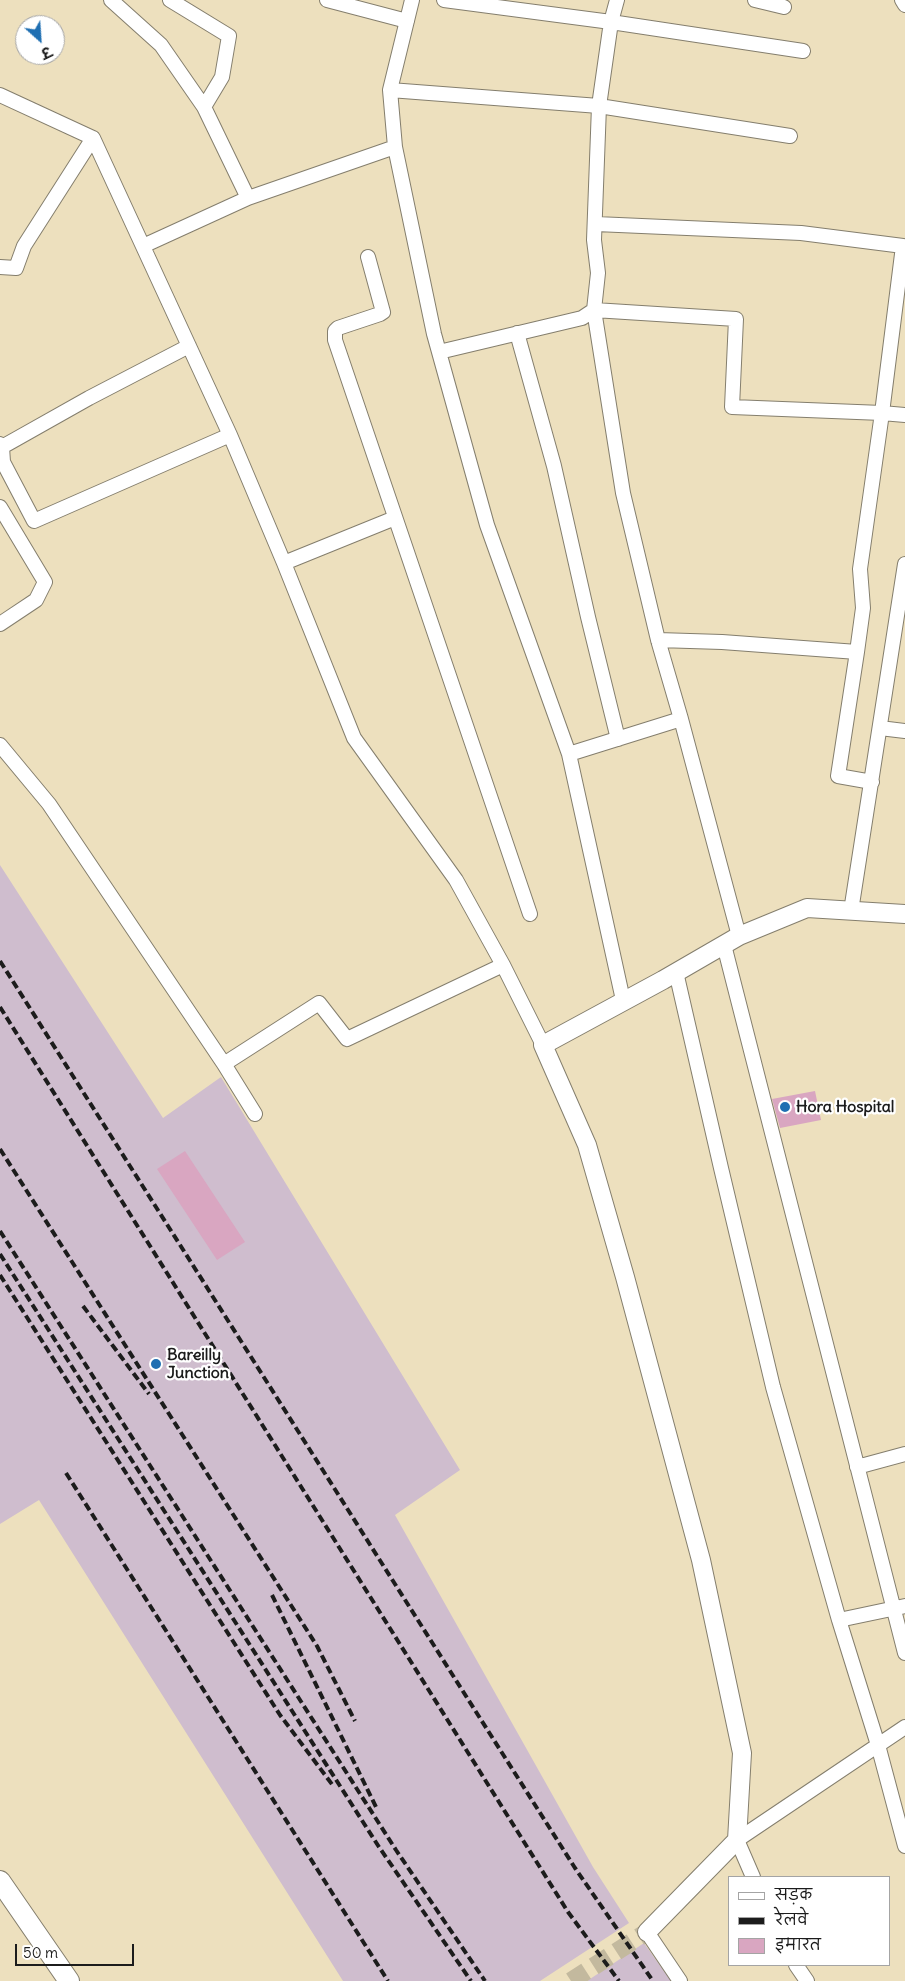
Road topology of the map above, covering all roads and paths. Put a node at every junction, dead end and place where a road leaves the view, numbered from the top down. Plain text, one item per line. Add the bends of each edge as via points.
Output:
1 (170, 0) edge
2 (327, 0) edge
3 (412, 0) edge
4 (444, 0) edge
5 (617, 0) edge
6 (756, 0) edge
7 (902, 0) edge
8 (115, 1) edge
9 (905, 5) edge
10 (784, 7) dead end
11 (407, 21) junction
12 (611, 22) junction
13 (803, 51) dead end
14 (390, 90) junction
15 (0, 95) edge
16 (599, 106) junction
17 (204, 107) junction
18 (790, 136) dead end
19 (93, 138) junction
20 (394, 147) junction
21 (248, 198) junction
22 (596, 224) junction
23 (903, 245) edge
24 (143, 246) junction
25 (368, 257) dead end
26 (0, 267) edge
27 (594, 310) junction
28 (517, 334) junction
29 (189, 346) junction
30 (439, 352) junction
31 (882, 413) junction
32 (905, 415) edge
33 (230, 435) junction
34 (1, 446) edge
35 (0, 507) edge
36 (395, 518) junction
37 (34, 521) junction
38 (17, 535) junction
39 (284, 563) junction
40 (905, 564) edge
41 (0, 624) edge
42 (658, 640) junction
43 (857, 652) junction
44 (681, 719) junction
45 (880, 728) junction
46 (905, 732) edge
47 (618, 739) junction
48 (0, 745) edge
49 (569, 754) junction
50 (872, 782) junction
51 (851, 910) junction
52 (530, 914) dead end
53 (905, 914) edge
54 (732, 940) junction
55 (503, 965) junction
56 (676, 972) junction
57 (623, 1000) junction
58 (543, 1044) junction
59 (224, 1064) junction
60 (254, 1114) dead end
61 (905, 1454) edge
62 (858, 1467) junction
63 (899, 1607) edge
64 (840, 1620) junction
65 (905, 1653) edge
66 (905, 1727) edge
67 (878, 1745) junction
68 (737, 1840) junction
69 (905, 1846) edge
70 (753, 1876) edge
71 (0, 1881) edge
72 (647, 1932) joint
73 (797, 1966) edge
74 (69, 1981) edge
75 (680, 1981) edge
76 (807, 1981) edge

1 - 17 street via 229,36 222,77
2 - 11 street
3 - 11 street
4 - 12 street
5 - 12 street
6 - 10 street
7 - 9 street
8 - 17 street via 161,46
11 - 14 street
12 - 13 street
12 - 16 street
14 - 16 street
14 - 20 street
15 - 19 street
16 - 18 street
16 - 22 street
17 - 21 street
19 - 24 street
19 - 26 street via 24,246 16,268
20 - 21 street
20 - 30 street
21 - 24 street
22 - 23 street via 801,233
22 - 27 street via 594,240 598,272
23 - 31 street
24 - 29 street
25 - 36 street via 383,312 342,326 334,336
27 - 28 street via 582,318
27 - 31 street via 736,319 732,408
27 - 42 street via 623,492
28 - 30 street
28 - 47 street via 554,466
29 - 33 street
29 - 34 street
30 - 49 street via 487,524
31 - 32 street
31 - 43 street via 860,569 863,608
33 - 37 street
33 - 39 street
34 - 37 street via 3,462
35 - 38 street
36 - 39 street
36 - 52 street
37 - 38 street
38 - 41 street via 46,582 36,600
39 - 55 street via 354,738 456,880
40 - 45 street
42 - 43 street
42 - 44 street
43 - 50 street via 838,776
44 - 47 street
44 - 54 street
45 - 46 street
45 - 50 street
47 - 49 street
48 - 59 street via 49,804
49 - 57 street
50 - 51 street
51 - 53 street
51 - 54 street via 807,908
54 - 56 street
54 - 62 street
55 - 58 street
55 - 59 street via 347,1039 319,1003
56 - 57 street
56 - 64 street via 773,1387
57 - 58 street
58 - 68 street via 587,1145 701,1560 742,1753
59 - 60 street
61 - 62 street
62 - 63 street
63 - 64 street
63 - 65 street
64 - 67 street
66 - 67 street
67 - 68 street
67 - 69 street
68 - 70 street
68 - 72 street
71 - 74 main road
72 - 75 street
73 - 76 street

